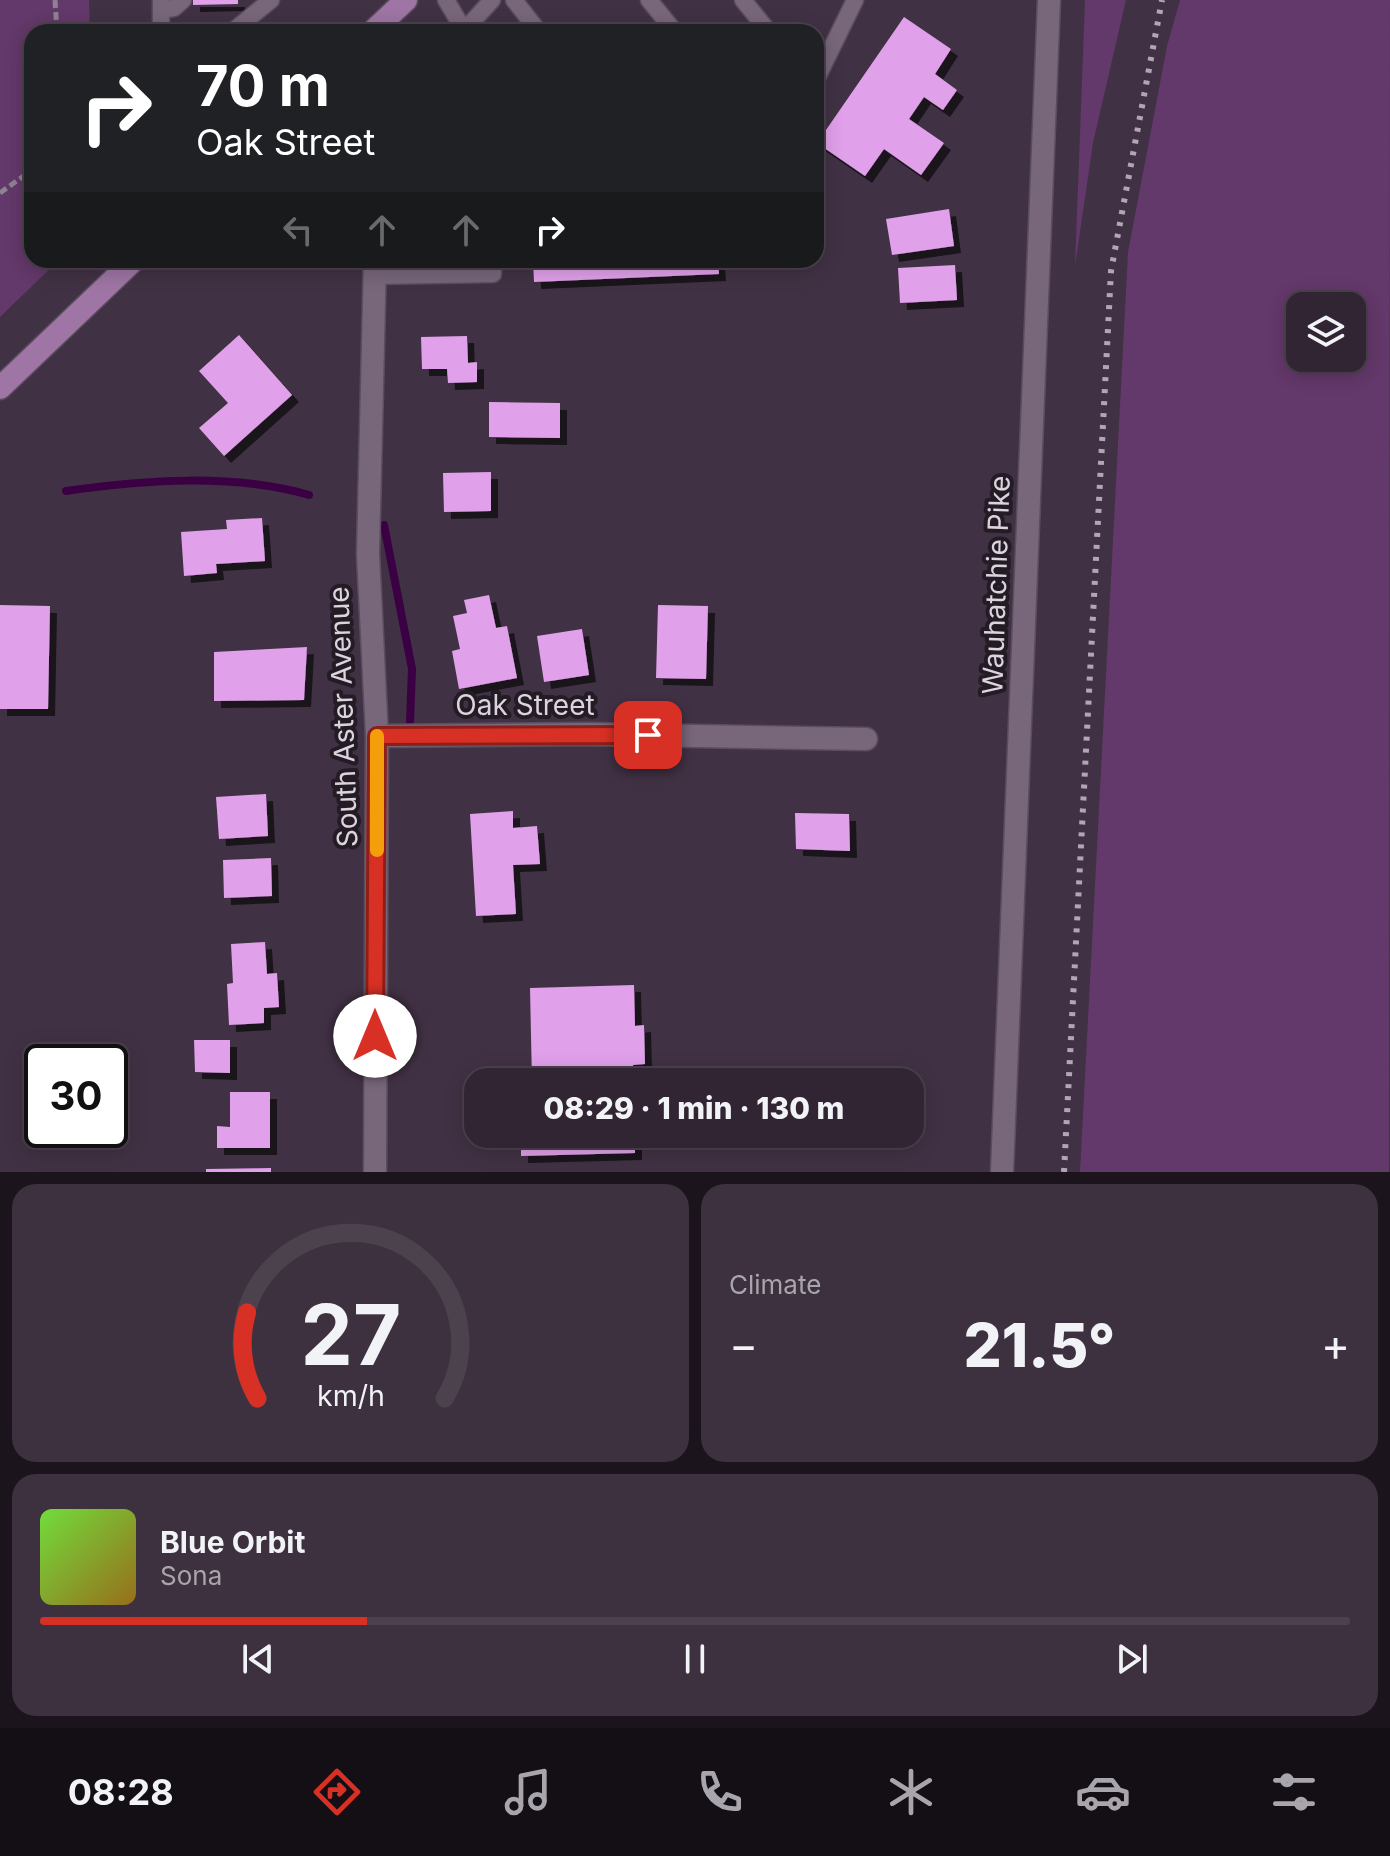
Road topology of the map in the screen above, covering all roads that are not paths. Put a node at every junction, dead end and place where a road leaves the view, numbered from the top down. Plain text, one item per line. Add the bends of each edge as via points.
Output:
1 (183, 0) edge
2 (406, 0) edge
3 (446, 0) edge
4 (492, 0) edge
5 (514, 0) edge
6 (649, 0) edge
7 (743, 0) edge
8 (855, 0) edge
9 (1049, 0) edge
10 (266, 2) edge
11 (161, 5) edge
12 (383, 20) edge
13 (241, 24) edge
14 (460, 24) edge
15 (470, 24) edge
16 (533, 24) edge
17 (668, 24) edge
18 (762, 24) edge
19 (824, 64) edge
20 (126, 268) edge
21 (375, 268) edge
22 (430, 268) edge
23 (493, 268) edge
24 (0, 388) edge
25 (377, 736) junction
26 (866, 739) dead end
27 (375, 1172) edge
28 (1002, 1172) edge

1 - 11 lane via 174,8
2 - 12 main road
3 - 14 lane
4 - 15 lane
5 - 16 lane
6 - 17 lane
7 - 18 lane
8 - 19 lane
9 - 28 street, Wauhatchie Pike
10 - 13 lane
20 - 24 main road
21 - 22 lane
21 - 25 street, South Aster Avenue via 368,554
22 - 23 lane via 493,274
25 - 26 street, Oak Street
25 - 27 street, South Aster Avenue

